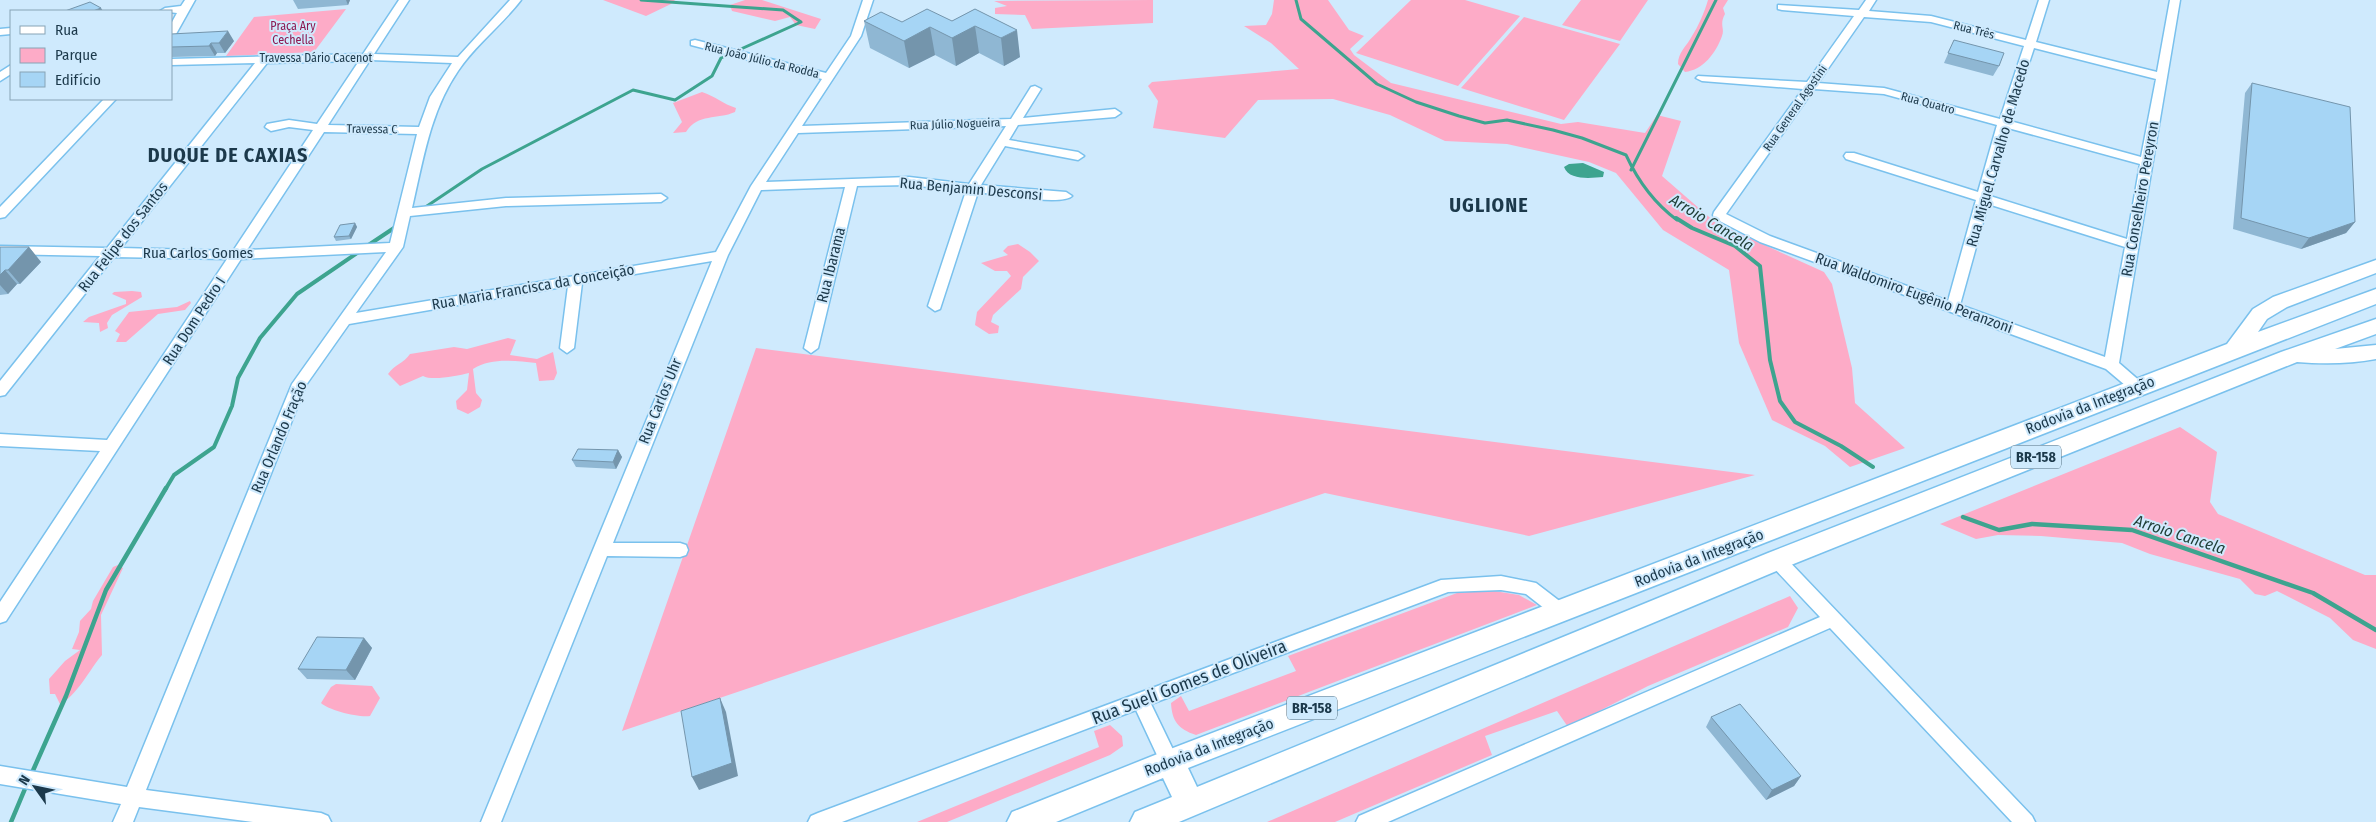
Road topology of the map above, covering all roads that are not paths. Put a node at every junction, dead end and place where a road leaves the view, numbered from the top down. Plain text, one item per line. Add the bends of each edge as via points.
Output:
1 (404, 0) edge
2 (516, 0) edge
3 (868, 0) edge
4 (1871, 0) edge
5 (2044, 0) edge
6 (2175, 0) edge
7 (188, 4) edge
8 (1782, 7) dead end
9 (168, 10) edge
10 (1862, 14) junction
11 (172, 32) edge
12 (695, 44) dead end
13 (2030, 44) junction
14 (367, 57) junction
15 (265, 58) junction
16 (460, 60) junction
17 (172, 62) edge
18 (10, 69) edge
19 (829, 77) junction
20 (2162, 77) junction
21 (0, 78) edge
22 (1702, 78) dead end
23 (1811, 85) junction
24 (1035, 89) dead end
25 (109, 100) edge
26 (1115, 113) dead end
27 (1014, 122) junction
28 (2004, 124) junction
29 (320, 128) junction
30 (794, 130) junction
31 (424, 131) junction
32 (1002, 142) junction
33 (1078, 156) dead end
34 (1850, 156) dead end
35 (2147, 162) junction
36 (852, 182) junction
37 (757, 186) junction
38 (973, 188) junction
39 (1066, 196) dead end
40 (661, 198) dead end
41 (1984, 198) junction
42 (404, 213) junction
43 (0, 214) edge
44 (1719, 215) joint
45 (2132, 245) junction
46 (396, 247) junction
47 (0, 250) edge
48 (111, 252) junction
49 (237, 255) junction
50 (722, 255) junction
51 (2376, 266) edge
52 (576, 280) junction
53 (2376, 296) edge
54 (935, 306) dead end
55 (1953, 307) junction
56 (344, 320) junction
57 (2376, 326) edge
58 (567, 348) dead end
59 (811, 348) dead end
60 (2235, 348) junction
61 (2376, 352) edge
62 (2289, 357) junction
63 (2111, 365) junction
64 (2137, 386) junction
65 (0, 391) edge
66 (0, 440) edge
67 (112, 446) junction
68 (1754, 536) junction
69 (601, 549) junction
70 (680, 550) dead end
71 (1776, 560) junction
72 (1560, 611) junction
73 (0, 616) edge
74 (1833, 619) junction
75 (1140, 700) junction
76 (1170, 762) junction
77 (0, 774) edge
78 (133, 797) junction
79 (1190, 803) junction
80 (123, 822) edge
81 (321, 822) edge
82 (491, 822) edge
83 (818, 822) edge
84 (1022, 822) edge
85 (1145, 822) edge
86 (1366, 822) edge
87 (2025, 822) edge

1 - 14 street, Rua Dom Pedro I
2 - 16 street, Rua Orlando Fração
3 - 19 street, Rua Carlos Uhr via 856,36
4 - 10 street, Rua General Agostini
5 - 13 street, Rua Miguel Carvalho de Macedo
6 - 20 street, Rua Conselheiro Pereyron
7 - 9 street
7 - 11 street
8 - 10 street, Rua Três
10 - 13 street, Rua Três via 1931,19
10 - 23 street, Rua General Agostini
12 - 19 street, Rua João Júlio da Rodda
13 - 20 street, Rua Três
13 - 28 street, Rua Miguel Carvalho de Macedo
14 - 15 street, Travessa Dário Cacenot
14 - 16 street, Travessa Dário Cacenot
14 - 29 street, Rua Dom Pedro I
15 - 17 street, Travessa Dário Cacenot
15 - 48 street, Rua Felipe dos Santos
16 - 31 street, Rua Orlando Fração via 443,82
18 - 21 street
19 - 30 street, Rua Carlos Uhr
20 - 35 street, Rua Conselheiro Pereyron
22 - 23 street, Rua Quatro
23 - 28 street, Rua Quatro via 1884,91
23 - 44 street, Rua General Agostini
24 - 27 street
25 - 43 street
26 - 27 street, Rua Júlio Nogueira
27 - 30 street, Rua Júlio Nogueira
27 - 32 street
28 - 35 street, Rua Quatro
28 - 41 street, Rua Miguel Carvalho de Macedo
29 - 31 street, Travessa C
29 - 49 street, Rua Dom Pedro I
30 - 37 street, Rua Carlos Uhr
31 - 42 street, Rua Orlando Fração
32 - 33 street
32 - 38 street
34 - 41 street
35 - 45 street, Rua Conselheiro Pereyron
36 - 37 street, Rua Benjamin Desconsi
36 - 38 street, Rua Benjamin Desconsi via 909,181
36 - 59 street, Rua Ibarama
37 - 50 street, Rua Carlos Uhr
38 - 39 street, Rua Benjamin Desconsi
38 - 54 street
40 - 42 street via 506,202
41 - 45 street
41 - 55 street, Rua Miguel Carvalho de Macedo
42 - 46 street, Rua Orlando Fração
44 - 55 street, Rua Waldomiro Eugênio Peranzoni via 1765,238
45 - 63 street, Rua Conselheiro Pereyron
46 - 49 street, Rua Carlos Gomes
46 - 56 street, Rua Orlando Fração
47 - 48 street, Rua Carlos Gomes
48 - 49 street, Rua Carlos Gomes
48 - 65 street, Rua Felipe dos Santos
49 - 67 street, Rua Dom Pedro I
50 - 52 street, Rua Maria Francisca da Conceição
50 - 69 street, Rua Carlos Uhr
51 - 60 highway via 2280,302 2260,314
52 - 56 street, Rua Maria Francisca da Conceição
52 - 58 street
53 - 60 highway, Rodovia da Integração / BR-158
55 - 63 street, Rua Waldomiro Eugênio Peranzoni
56 - 78 street, Rua Orlando Fração via 299,384
57 - 62 highway, Rodovia da Integração / BR-158
60 - 64 highway, Rodovia da Integração / BR-158
61 - 62 highway, BR-158
62 - 71 highway, Rodovia da Integração / BR-158
63 - 64 street
64 - 68 highway, Rodovia da Integração / BR-158
66 - 67 street
67 - 73 street, Rua Dom Pedro I
68 - 71 highway
68 - 72 highway, Rodovia da Integração / BR-158
69 - 70 street
69 - 82 street, Rua Carlos Uhr
71 - 74 street
71 - 79 highway, Rodovia da Integração / BR-158
72 - 75 street, Rua Sueli Gomes de Oliveira via 1530,588 1501,583 1447,585
72 - 76 highway, Rodovia da Integração / BR-158
74 - 86 street
74 - 87 street
75 - 76 street
75 - 83 street, Rua Sueli Gomes de Oliveira
76 - 79 highway
76 - 84 highway, Rodovia da Integração / BR-158
77 - 78 street
78 - 80 street, Rua Orlando Fração
78 - 81 street
79 - 85 highway, Rodovia da Integração / BR-158

